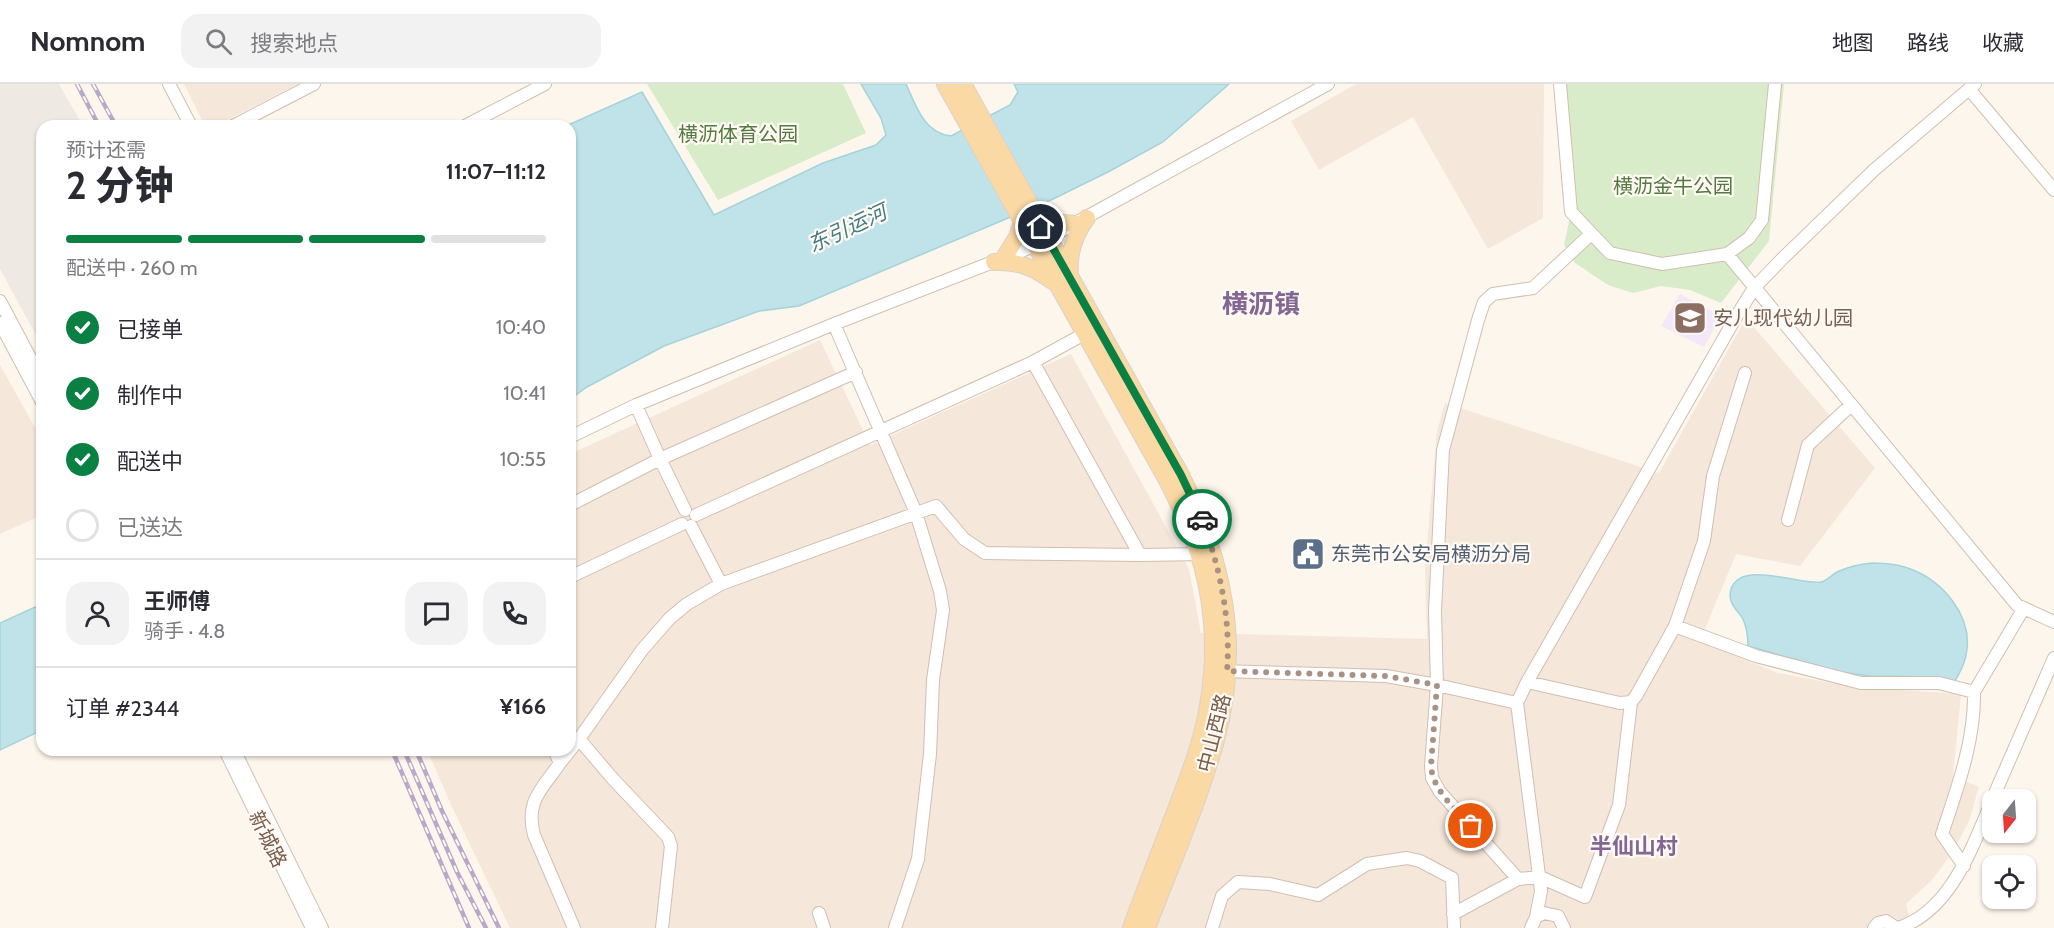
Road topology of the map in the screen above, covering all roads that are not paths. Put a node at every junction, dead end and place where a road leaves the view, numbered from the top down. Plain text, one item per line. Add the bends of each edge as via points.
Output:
1 (169, 84) edge
2 (314, 84) edge
3 (545, 84) edge
4 (945, 84) edge
5 (963, 84) edge
6 (1328, 84) edge
7 (1560, 84) edge
8 (1775, 84) edge
9 (1972, 87) edge
10 (970, 114) junction
11 (188, 120) edge
12 (245, 120) edge
13 (476, 120) edge
14 (2054, 190) edge
15 (1028, 218) junction
16 (1081, 221) junction
17 (1592, 234) junction
18 (1041, 243) junction
19 (1727, 254) junction
20 (999, 260) junction
21 (1064, 283) junction
22 (1754, 288) junction
23 (0, 301) edge
24 (0, 323) edge
25 (834, 324) junction
26 (1084, 334) junction
27 (1033, 362) junction
28 (36, 369) edge
29 (855, 372) junction
30 (1745, 373) dead end
31 (36, 391) edge
32 (636, 405) junction
33 (1851, 405) junction
34 (881, 432) junction
35 (576, 434) edge
36 (660, 459) junction
37 (576, 503) edge
38 (916, 513) junction
39 (689, 518) junction
40 (1788, 520) dead end
41 (1206, 554) junction
42 (1140, 555) junction
43 (576, 574) edge
44 (721, 585) junction
45 (2024, 608) junction
46 (2054, 622) edge
47 (1675, 626) junction
48 (2054, 658) edge
49 (1220, 671) junction
50 (1527, 682) junction
51 (1437, 685) junction
52 (1974, 692) junction
53 (1631, 702) junction
54 (1517, 703) junction
55 (579, 739) junction
56 (576, 743) edge
57 (228, 756) edge
58 (237, 756) edge
59 (557, 756) edge
60 (566, 756) edge
61 (560, 763) junction
62 (1997, 789) edge
63 (1982, 824) edge
64 (1964, 866) junction
65 (1540, 877) junction
66 (1518, 879) junction
67 (1541, 891) junction
68 (819, 913) dead end
69 (1453, 914) junction
70 (1554, 914) junction
71 (1534, 922) edge
72 (312, 928) edge
73 (322, 928) edge
74 (574, 928) edge
75 (662, 928) edge
76 (824, 928) edge
77 (895, 928) edge
78 (1131, 928) edge
79 (1147, 928) edge
80 (1212, 928) edge
81 (1454, 928) edge
82 (1564, 928) edge
83 (1874, 928) edge
84 (1897, 928) edge

1 - 11 street
2 - 12 street
3 - 13 street
4 - 10 main road
5 - 10 main road
6 - 16 street
7 - 17 street via 1571,212
8 - 19 street via 1762,220 1749,238
9 - 14 street
9 - 22 street via 1874,170
10 - 15 main road, 中山西路
15 - 16 main road
15 - 18 main road, 中山西路
15 - 20 main road
16 - 18 street
16 - 21 main road
17 - 19 street via 1610,253 1662,264
17 - 51 street via 1533,288 1493,294 1484,302 1443,450 1435,610
18 - 20 street
18 - 21 main road, 中山西路
19 - 22 street
20 - 21 main road via 1029,267
20 - 25 street
21 - 26 main road, 中山西路
21 - 41 main road, 中山西路 via 1181,475 1198,510
22 - 33 street
22 - 50 street
23 - 28 street
24 - 31 street
25 - 29 street
25 - 32 street
26 - 27 street
26 - 41 main road, 中山西路
27 - 34 street
27 - 42 street
29 - 34 street
29 - 36 street
30 - 47 street via 1713,476 1704,541
32 - 35 street
32 - 36 street
33 - 40 street via 1808,445
33 - 45 street via 2017,605
34 - 38 street
34 - 39 street
36 - 37 street
36 - 39 street
38 - 42 street via 936,506 964,539 985,553
38 - 44 street
38 - 77 street via 940,591 942,618 918,859
39 - 43 street
39 - 44 street
41 - 42 street
41 - 49 main road, 中山西路
44 - 55 street via 687,604 655,635
45 - 46 street
45 - 52 street
47 - 52 street via 1756,656 1861,683 1939,683
47 - 53 street
48 - 62 street
49 - 51 street via 1386,676
49 - 78 main road, 中山西路 via 1190,771
49 - 79 main road, 中山西路 via 1224,701 1217,739
50 - 53 street via 1609,702
50 - 54 street
51 - 54 street
51 - 66 street via 1431,766 1434,783
52 - 64 street via 1964,767 1942,834
53 - 65 street via 1619,805 1585,897
54 - 65 street
55 - 56 street
55 - 75 street via 668,837
57 - 72 street, 新城路
58 - 73 street, 新城路
59 - 61 street
60 - 61 street
61 - 74 street via 534,800 530,822
63 - 64 street
64 - 84 street via 1933,907 1914,923
65 - 66 street
65 - 67 street
66 - 69 street
67 - 70 street
67 - 71 street
68 - 76 street
69 - 80 street via 1452,878 1407,858 1367,864 1318,895 1270,884 1238,882 1222,896
69 - 81 street
70 - 71 street via 1544,912
70 - 82 street
83 - 84 street via 1886,921

